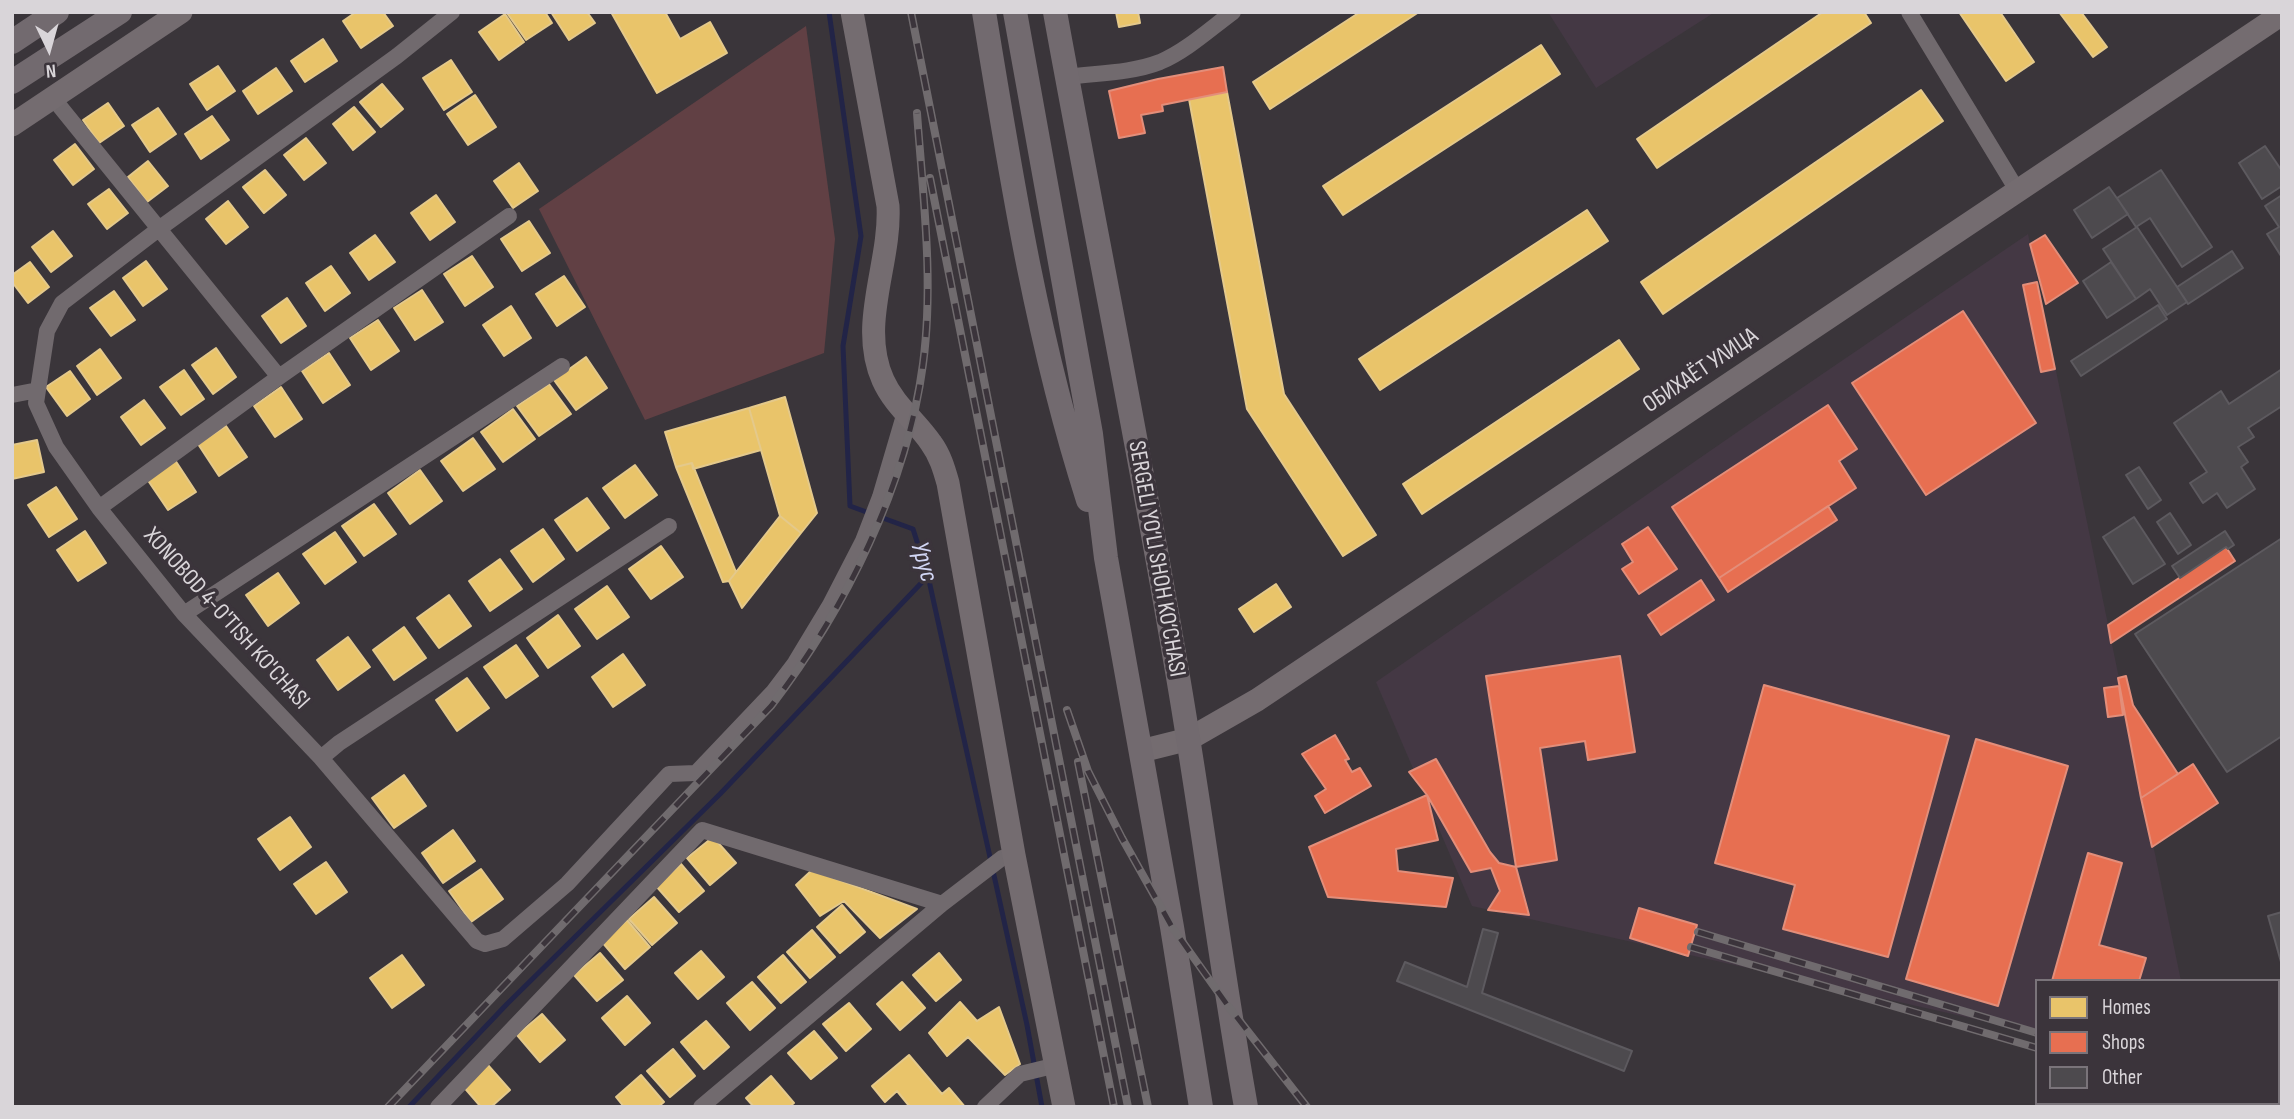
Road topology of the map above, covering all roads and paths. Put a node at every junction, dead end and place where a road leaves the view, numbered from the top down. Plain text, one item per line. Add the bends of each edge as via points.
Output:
1 (57, 12) edge
2 (120, 12) edge
3 (181, 12) edge
4 (452, 12) edge
5 (852, 12) edge
6 (984, 12) edge
7 (1015, 12) edge
8 (1055, 12) edge
9 (1233, 12) edge
10 (1909, 12) edge
11 (2282, 14) edge
12 (12, 41) edge
13 (1067, 76) junction
14 (15, 80) edge
15 (53, 98) junction
16 (12, 125) edge
17 (2017, 190) junction
18 (509, 216) dead end
19 (160, 228) junction
20 (562, 366) dead end
21 (279, 377) junction
22 (38, 390) junction
23 (12, 395) edge
24 (905, 412) junction
25 (99, 508) junction
26 (669, 526) dead end
27 (1106, 558) junction
28 (184, 614) junction
29 (1189, 739) junction
30 (1140, 751) junction
31 (321, 758) junction
32 (999, 862) junction
33 (943, 904) junction
34 (1057, 1065) junction
35 (438, 1107) edge
36 (701, 1107) edge
37 (985, 1107) edge
38 (1064, 1107) edge
39 (1201, 1107) edge
40 (1246, 1107) edge

1 - 12 main road
2 - 14 main road
3 - 15 street
4 - 19 street, XONOBOD 4-O'TISH KO'CHASI
5 - 24 street via 888,206 874,350 883,379
6 - 27 main road via 1026,262 1069,439
7 - 27 main road, SERGELI YO‘LI SHOH KO‘CHASI via 1091,434
8 - 13 main road, SERGELI YO‘LI SHOH KO‘CHASI
9 - 13 street via 1159,62
10 - 17 street
11 - 17 street, ОБИХАЁТ УЛИЦА
13 - 29 main road, SERGELI YO‘LI SHOH KO‘CHASI
15 - 16 street
15 - 19 street
17 - 29 street, ОБИХАЁТ УЛИЦА via 1325,656
18 - 21 street
19 - 21 street
19 - 22 street, XONOBOD 4-O'TISH KO'CHASI via 62,303 47,331
20 - 28 street
21 - 25 street
22 - 23 street
22 - 25 street, XONOBOD 4-O'TISH KO'CHASI via 36,403 56,447
24 - 31 street, XONOBOD 4-O'TISH KO'CHASI via 863,541 814,631 773,692 696,773 668,774 567,884 503,939 485,944 477,941
24 - 32 street via 932,443 948,483
25 - 28 street, XONOBOD 4-O'TISH KO'CHASI
26 - 31 street
27 - 30 main road, SERGELI YO‘LI SHOH KO‘CHASI
28 - 31 street, XONOBOD 4-O'TISH KO'CHASI
29 - 30 street, ОБИХАЁТ УЛИЦА
29 - 40 main road, SERGELI YO‘LI SHOH KO‘CHASI
30 - 39 main road, SERGELI YO‘LI SHOH KO‘CHASI
32 - 33 street
32 - 34 street
33 - 35 street via 702,830
33 - 36 street
34 - 37 street via 1020,1073
34 - 38 street

